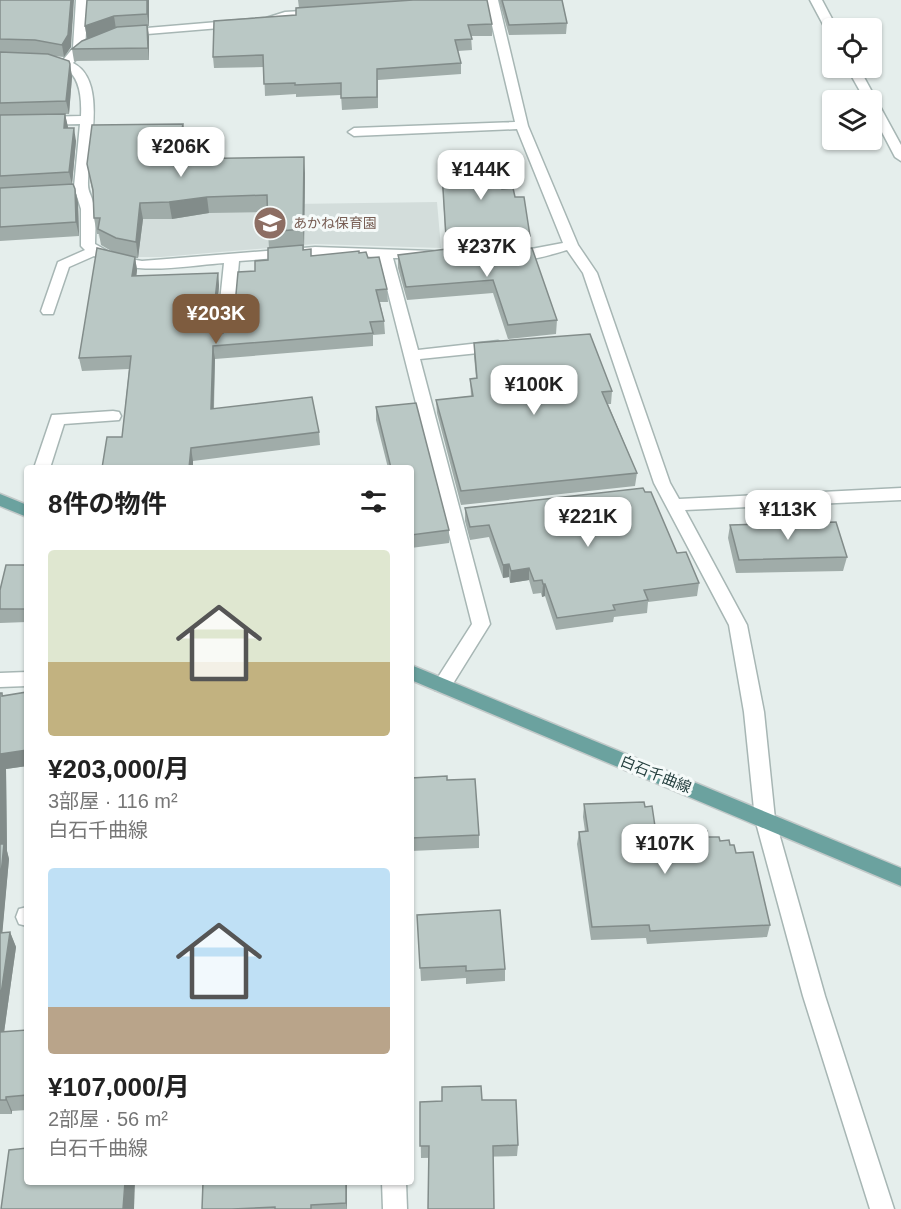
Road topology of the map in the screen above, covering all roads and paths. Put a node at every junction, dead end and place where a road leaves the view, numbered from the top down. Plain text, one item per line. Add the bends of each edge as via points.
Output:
1 (82, 0) edge
2 (816, 0) edge
3 (488, 1) edge
4 (329, 12) edge
5 (826, 18) edge
6 (107, 38) edge
7 (0, 58) edge
8 (65, 64) junction
9 (86, 120) junction
10 (0, 122) edge
11 (882, 122) edge
12 (522, 125) junction
13 (354, 132) dead end
14 (901, 157) edge
15 (571, 245) junction
16 (95, 251) junction
17 (385, 253) junction
18 (443, 255) edge
19 (232, 258) junction
20 (501, 258) edge
21 (48, 311) dead end
22 (224, 340) edge
23 (517, 344) edge
24 (411, 355) junction
25 (113, 416) dead end
26 (43, 465) edge
27 (643, 493) edge
28 (901, 494) edge
29 (671, 498) junction
30 (0, 500) edge
31 (24, 511) edge
32 (414, 673) edge
33 (24, 679) edge
34 (0, 680) edge
35 (442, 685) junction
36 (765, 819) junction
37 (901, 877) edge
38 (394, 1185) edge
39 (395, 1209) edge
40 (882, 1209) edge

1 - 8 street via 84,48
2 - 5 street
3 - 12 street
4 - 6 street via 116,33
7 - 8 street
8 - 9 street via 78,71 85,86
9 - 10 street
9 - 16 street via 74,191 87,203 88,246
11 - 14 street
12 - 13 street
12 - 15 street
15 - 20 street
15 - 29 street via 590,273 604,335
16 - 19 street via 121,263 142,265
16 - 21 street via 63,265
17 - 18 street
17 - 19 street via 315,251
17 - 24 street
19 - 22 street
23 - 24 street
24 - 35 street via 458,513 481,624
25 - 26 street via 58,418
27 - 29 street
28 - 29 street
29 - 36 street via 738,624 754,712
30 - 31 main road
32 - 35 main road, 白石千曲線
33 - 34 street
35 - 36 main road, 白石千曲線
36 - 37 main road, 白石千曲線
36 - 40 street via 814,996
38 - 39 street

